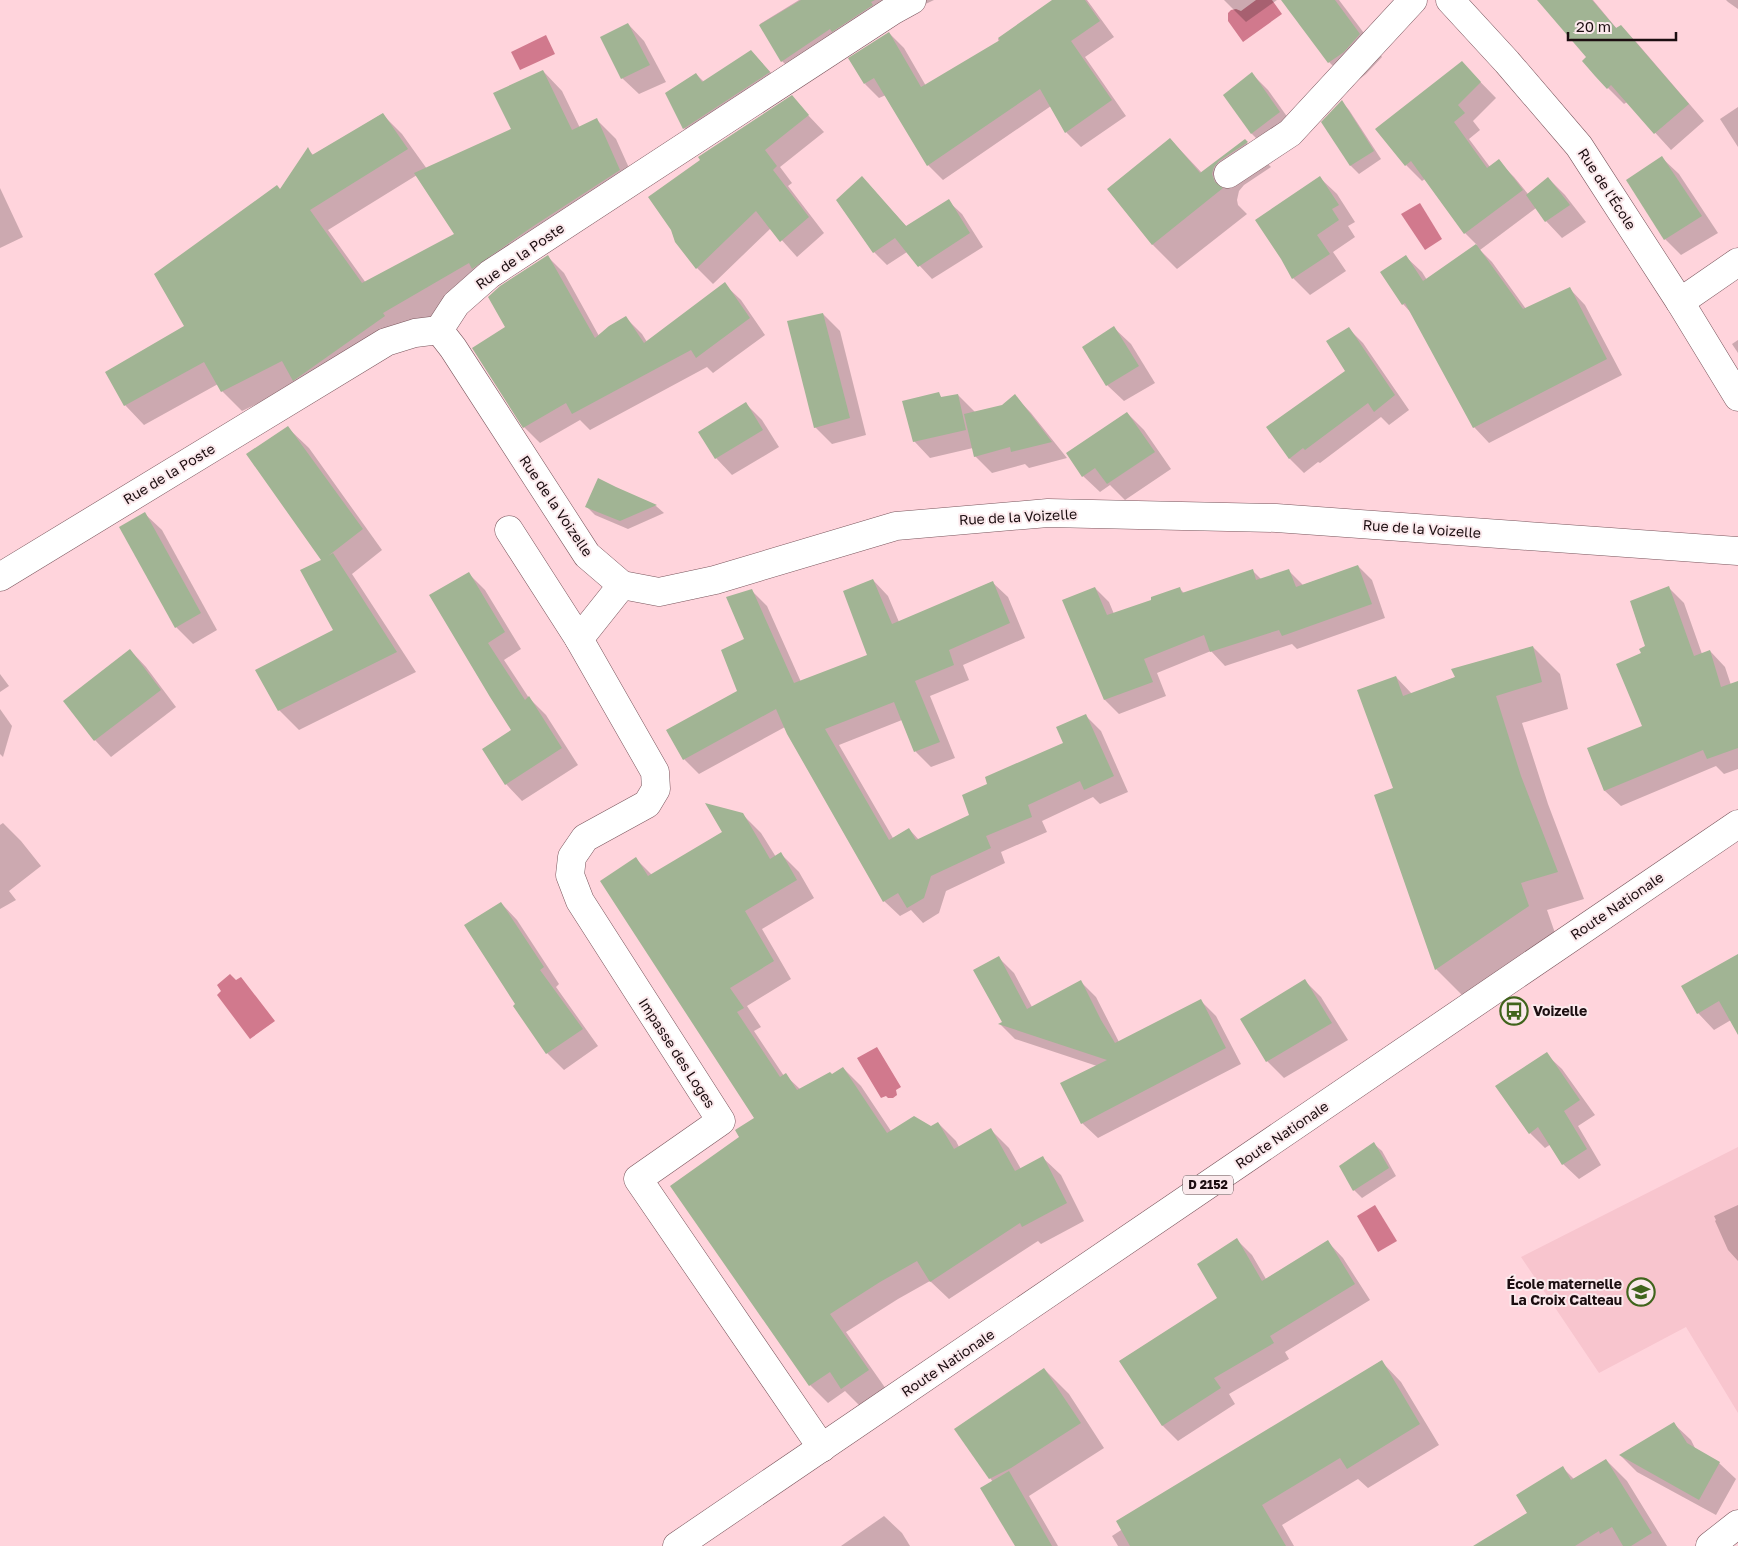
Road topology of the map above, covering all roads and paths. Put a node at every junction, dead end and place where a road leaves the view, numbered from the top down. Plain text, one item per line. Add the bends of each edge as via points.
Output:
1 (912, 0) edge
2 (1413, 0) edge
3 (1450, 0) edge
4 (1228, 174) dead end
5 (1738, 262) edge
6 (1680, 302) junction
7 (438, 330) junction
8 (1738, 397) edge
9 (509, 530) dead end
10 (1738, 551) edge
11 (0, 577) edge
12 (622, 585) junction
13 (580, 639) junction
14 (1738, 824) edge
15 (822, 1448) junction
16 (1738, 1524) edge
17 (677, 1546) edge
18 (1710, 1546) edge

1 - 7 street, Rue de la Poste via 490,274 456,304
2 - 4 street via 1290,133
3 - 6 street, Rue de l'École via 1579,146
5 - 6 street
6 - 8 street, Rue de l'École
7 - 11 street, Rue de la Poste via 386,342
7 - 12 street, Rue de la Voizelle via 453,348 586,555
9 - 13 street, Impasse des Loges
10 - 12 street, Rue de la Voizelle via 1276,518 1048,513 896,526 714,580 659,592
12 - 13 street
13 - 15 street, Impasse des Loges via 655,772 656,789 648,804 585,838 572,857 570,875 580,901 721,1121 638,1179
14 - 15 street, Route Nationale / D 2152
15 - 17 street, Route Nationale / D 2152
16 - 18 street

